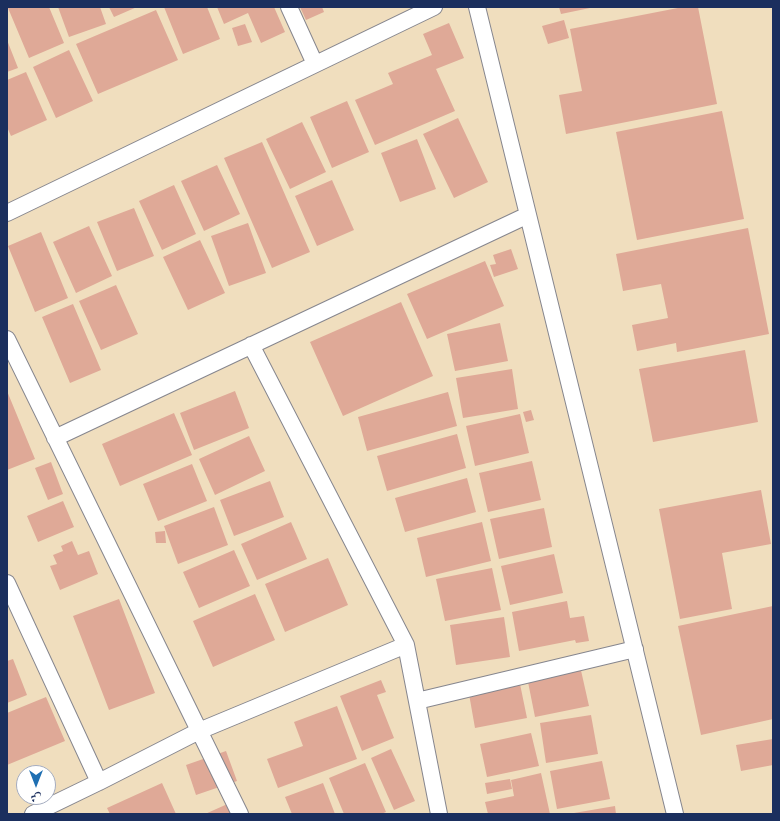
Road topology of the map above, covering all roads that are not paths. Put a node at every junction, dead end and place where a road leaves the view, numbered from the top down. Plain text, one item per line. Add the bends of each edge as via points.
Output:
1 (289, 7) edge
2 (434, 7) edge
3 (477, 7) edge
4 (315, 64) junction
5 (7, 213) edge
6 (528, 215) junction
7 (7, 339) edge
8 (251, 345) junction
9 (56, 438) junction
10 (7, 583) edge
11 (406, 645) junction
12 (635, 648) junction
13 (417, 701) junction
14 (199, 732) junction
15 (99, 782) junction
16 (33, 814) edge
17 (240, 814) edge
18 (439, 814) edge
19 (675, 814) edge

1 - 4 street
2 - 4 street
3 - 6 street
4 - 5 street
6 - 8 street
6 - 12 street
7 - 9 street
8 - 9 street
8 - 11 street
9 - 14 street
10 - 15 street
11 - 13 street
11 - 14 street
12 - 13 street
12 - 19 street
13 - 18 street
14 - 15 street
14 - 17 street
15 - 16 street

